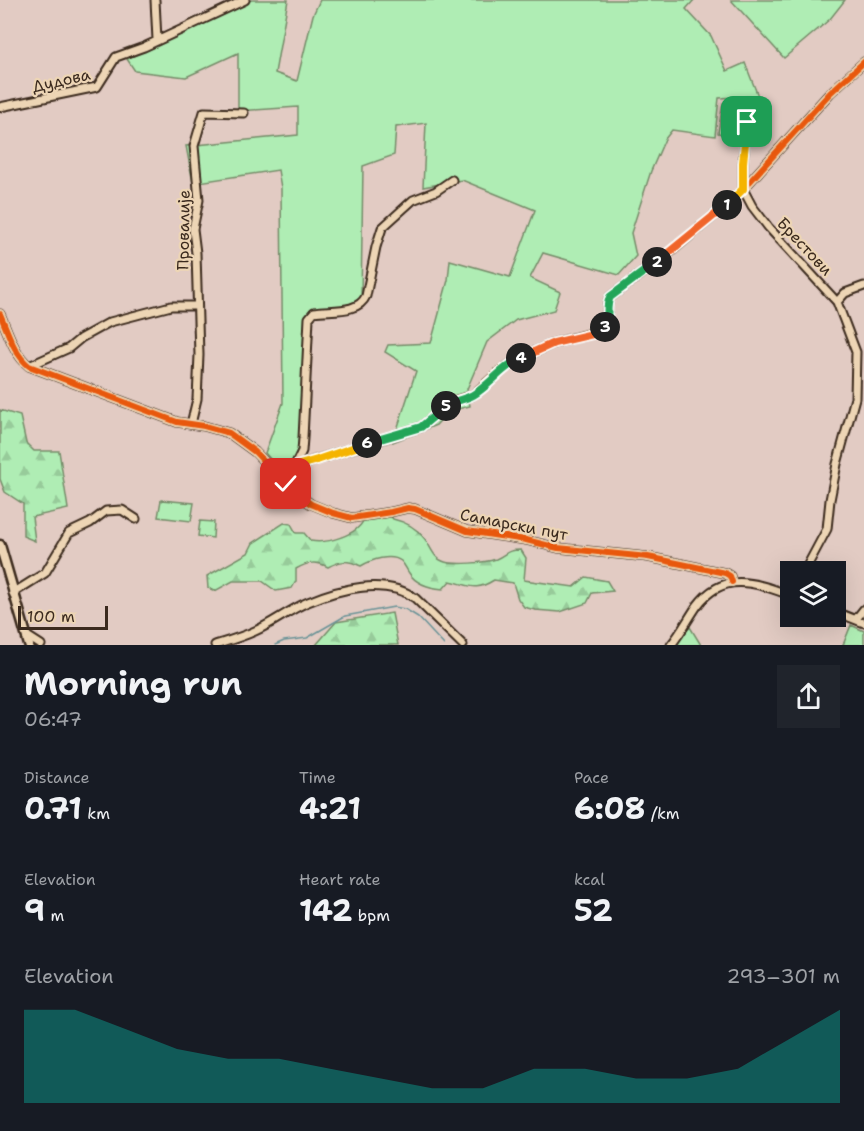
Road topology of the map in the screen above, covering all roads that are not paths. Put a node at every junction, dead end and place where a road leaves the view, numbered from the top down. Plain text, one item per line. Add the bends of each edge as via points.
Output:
1 (155, 0) edge
2 (225, 0) edge
3 (244, 0) edge
4 (226, 9) junction
5 (157, 40) junction
6 (864, 62) edge
7 (0, 107) edge
8 (244, 113) dead end
9 (747, 122) dead end
10 (452, 180) dead end
11 (743, 189) junction
12 (864, 286) edge
13 (837, 302) junction
14 (196, 306) junction
15 (0, 314) edge
16 (29, 366) junction
17 (191, 424) junction
18 (296, 466) junction
19 (286, 484) junction
20 (136, 519) dead end
21 (0, 545) edge
22 (810, 561) edge
23 (732, 582) junction
24 (13, 592) junction
25 (780, 592) edge
26 (864, 609) edge
27 (846, 616) edge
28 (856, 619) junction
29 (864, 623) edge
30 (28, 641) edge
31 (42, 645) edge
32 (215, 645) edge
33 (463, 645) edge
34 (671, 645) edge

1 - 5 street
2 - 4 street
3 - 4 street, Дудова
4 - 5 street, Дудова
5 - 7 street, Дудова via 116,57 98,87
6 - 11 street via 830,93
8 - 14 street, Провалије via 204,112 196,134
9 - 11 street
10 - 18 street via 413,200 382,228 363,303 310,315 302,451
11 - 13 street, Брестови via 769,228
11 - 18 street via 710,221 610,297 608,320 602,330 554,343 515,361 473,395 453,401 421,427
12 - 13 street via 845,293
13 - 22 street, Брестови via 856,352 855,398 831,493 827,529
14 - 16 street via 171,306 110,322 69,348
14 - 17 street, Провалије via 199,355 197,399
15 - 16 street via 22,361
16 - 17 street, Самарски пут
17 - 19 street, Самарски пут via 217,429 241,441
18 - 19 street
19 - 23 street, Самарски пут via 312,504 352,518 408,508 467,531 558,548 648,556 725,573
20 - 24 street via 123,510 113,510 69,533 45,573
21 - 24 main road
23 - 25 street via 749,582
23 - 34 street via 702,599
24 - 30 main road
26 - 28 street
27 - 28 street
28 - 29 street
30 - 31 street
32 - 33 street via 252,633 314,600 375,587 406,592

